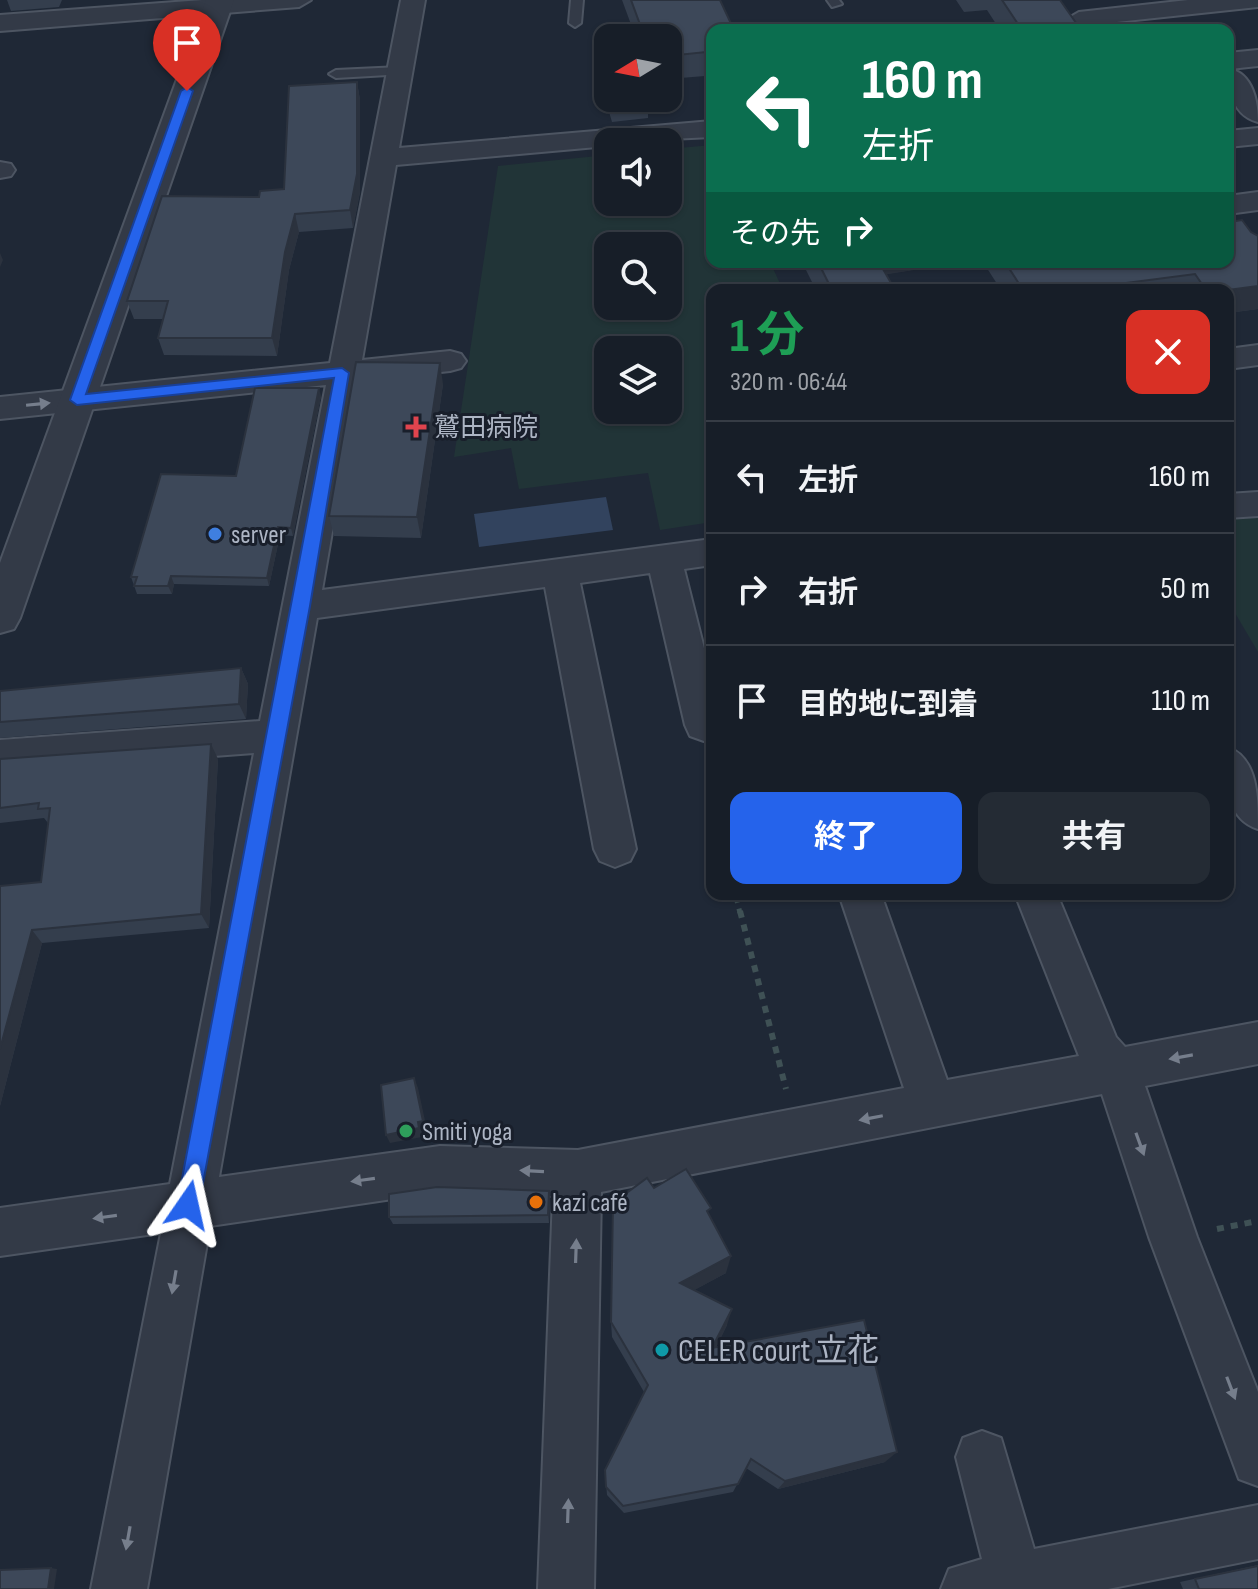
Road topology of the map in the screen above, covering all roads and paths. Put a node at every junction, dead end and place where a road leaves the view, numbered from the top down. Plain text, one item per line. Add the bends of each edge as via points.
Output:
1 (299, 0) edge
2 (413, 0) edge
3 (577, 0) edge
4 (1258, 0) edge
5 (219, 3) edge
6 (1077, 16) edge
7 (0, 23) edge
8 (575, 23) dead end
9 (1258, 58) edge
10 (1234, 60) edge
11 (400, 71) junction
12 (336, 74) dead end
13 (1234, 84) edge
14 (1258, 114) edge
15 (706, 130) edge
16 (1258, 136) edge
17 (1234, 138) edge
18 (383, 158) junction
19 (1258, 201) edge
20 (1234, 204) edge
21 (1258, 355) edge
22 (1234, 358) edge
23 (450, 361) dead end
24 (342, 373) junction
25 (77, 400) junction
26 (0, 408) edge
27 (1258, 504) edge
28 (1234, 506) edge
29 (706, 553) edge
30 (664, 558) junction
31 (560, 573) junction
32 (302, 606) junction
33 (0, 618) edge
34 (706, 724) edge
35 (275, 736) junction
36 (0, 756) edge
37 (1234, 773) edge
38 (1258, 812) edge
39 (615, 849) dead end
40 (737, 900) edge
41 (862, 900) edge
42 (1038, 900) edge
43 (1258, 1043) edge
44 (1117, 1070) junction
45 (933, 1106) junction
46 (797, 1133) junction
47 (578, 1173) junction
48 (188, 1205) junction
49 (0, 1232) edge
50 (982, 1457) dead end
51 (1258, 1460) edge
52 (1258, 1532) edge
53 (1083, 1578) edge
54 (992, 1585) edge
55 (119, 1589) edge
56 (566, 1589) edge

1 - 5 street
2 - 11 street
3 - 8 lane
4 - 6 street
5 - 7 street
5 - 25 street
9 - 10 street
11 - 12 lane
11 - 18 street
13 - 14 street
15 - 18 street
16 - 17 street
18 - 24 street
19 - 20 street
21 - 22 street
23 - 24 street
24 - 25 street
24 - 32 street
26 -> 25 street
25 - 33 street
27 - 28 street
29 - 30 street
30 - 31 street
30 - 34 street
31 - 32 street
31 - 39 street
32 - 35 street
35 - 36 street
35 - 48 street
37 - 38 street
40 - 46 path
41 - 45 street
42 - 44 street via 1099,1051
43 -> 44 street
44 - 45 street
44 -> 51 street via 1163,1210
45 -> 46 street
46 - 47 street
47 -> 48 street via 440,1169
56 -> 47 street
48 -> 49 street
48 -> 55 street
50 - 54 street
52 - 53 street
53 - 54 street

